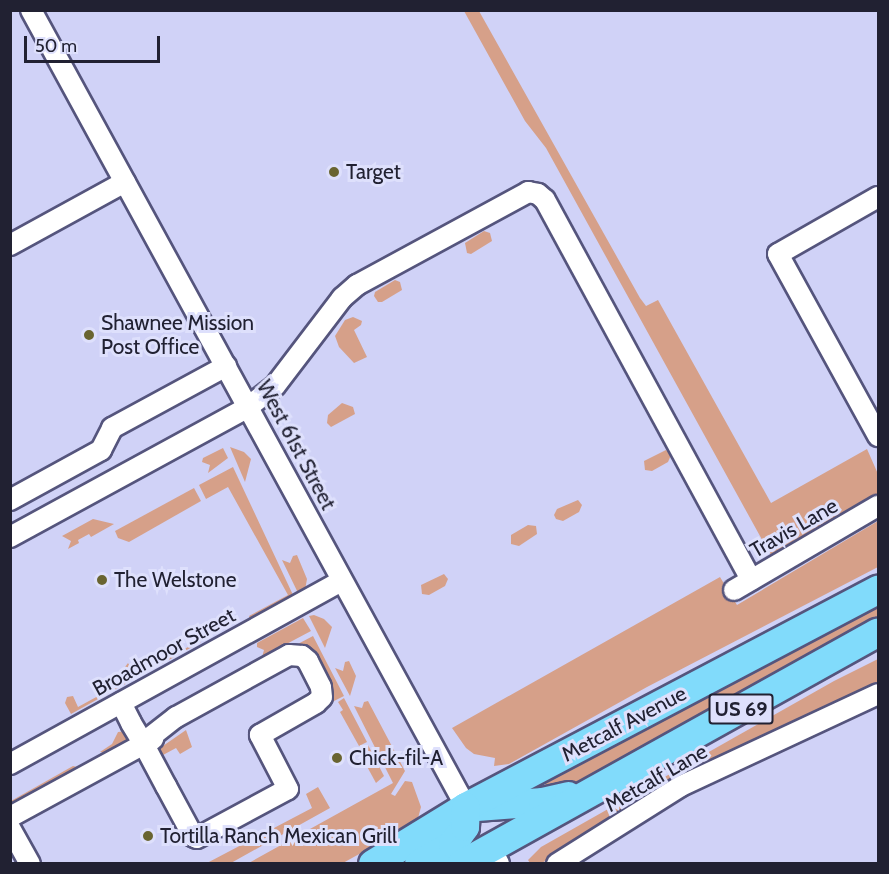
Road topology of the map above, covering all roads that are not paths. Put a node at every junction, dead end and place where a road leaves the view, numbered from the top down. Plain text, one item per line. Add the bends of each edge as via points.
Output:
1 (31, 10) edge
2 (125, 182) junction
3 (879, 197) edge
4 (10, 245) edge
5 (226, 366) junction
6 (249, 407) junction
7 (879, 436) edge
8 (101, 450) junction
9 (117, 479) junction
10 (10, 500) edge
11 (879, 506) edge
12 (10, 537) edge
13 (751, 580) junction
14 (341, 581) junction
15 (734, 590) dead end
16 (879, 590) edge
17 (879, 632) edge
18 (879, 694) edge
19 (121, 703) junction
20 (143, 743) junction
21 (10, 764) edge
22 (603, 787) junction
23 (466, 807) junction
24 (10, 817) edge
25 (10, 828) edge
26 (10, 851) edge
27 (495, 856) edge
28 (17, 864) edge
29 (30, 864) edge
30 (373, 864) edge
31 (419, 864) edge
32 (462, 864) edge
33 (558, 864) edge

1 - 2 street, West 61st Street
2 - 4 street
2 - 5 street, West 61st Street
3 - 7 street via 778,254
5 - 6 street, West 61st Street
5 - 8 street via 112,428
6 - 9 street
6 - 13 street via 274,386 342,298 357,285 518,195 535,193 545,200
6 - 14 street, West 61st Street
8 - 9 street
8 - 10 street
9 - 12 street
11 - 13 street, Travis Lane
13 - 15 street, Travis Lane
14 - 19 street, Broadmoor Street
14 - 23 street, West 61st Street
16 - 23 highway, Metcalf Avenue / US 69
17 - 22 highway, Metcalf Avenue / US 69
18 - 33 street, Metcalf Lane via 681,786
19 - 20 street
19 - 21 street, Broadmoor Street
20 - 20 street via 176,717 289,656 302,656 315,671 322,697 260,735 288,789 197,838
20 - 24 street
22 - 23 highway via 543,802
22 - 27 highway, Metcalf Avenue / US 69
23 - 30 highway, Metcalf Avenue / US 69
23 - 31 highway via 465,827 453,844
25 - 29 street
26 - 28 street
27 - 32 highway, Metcalf Avenue / US 69

